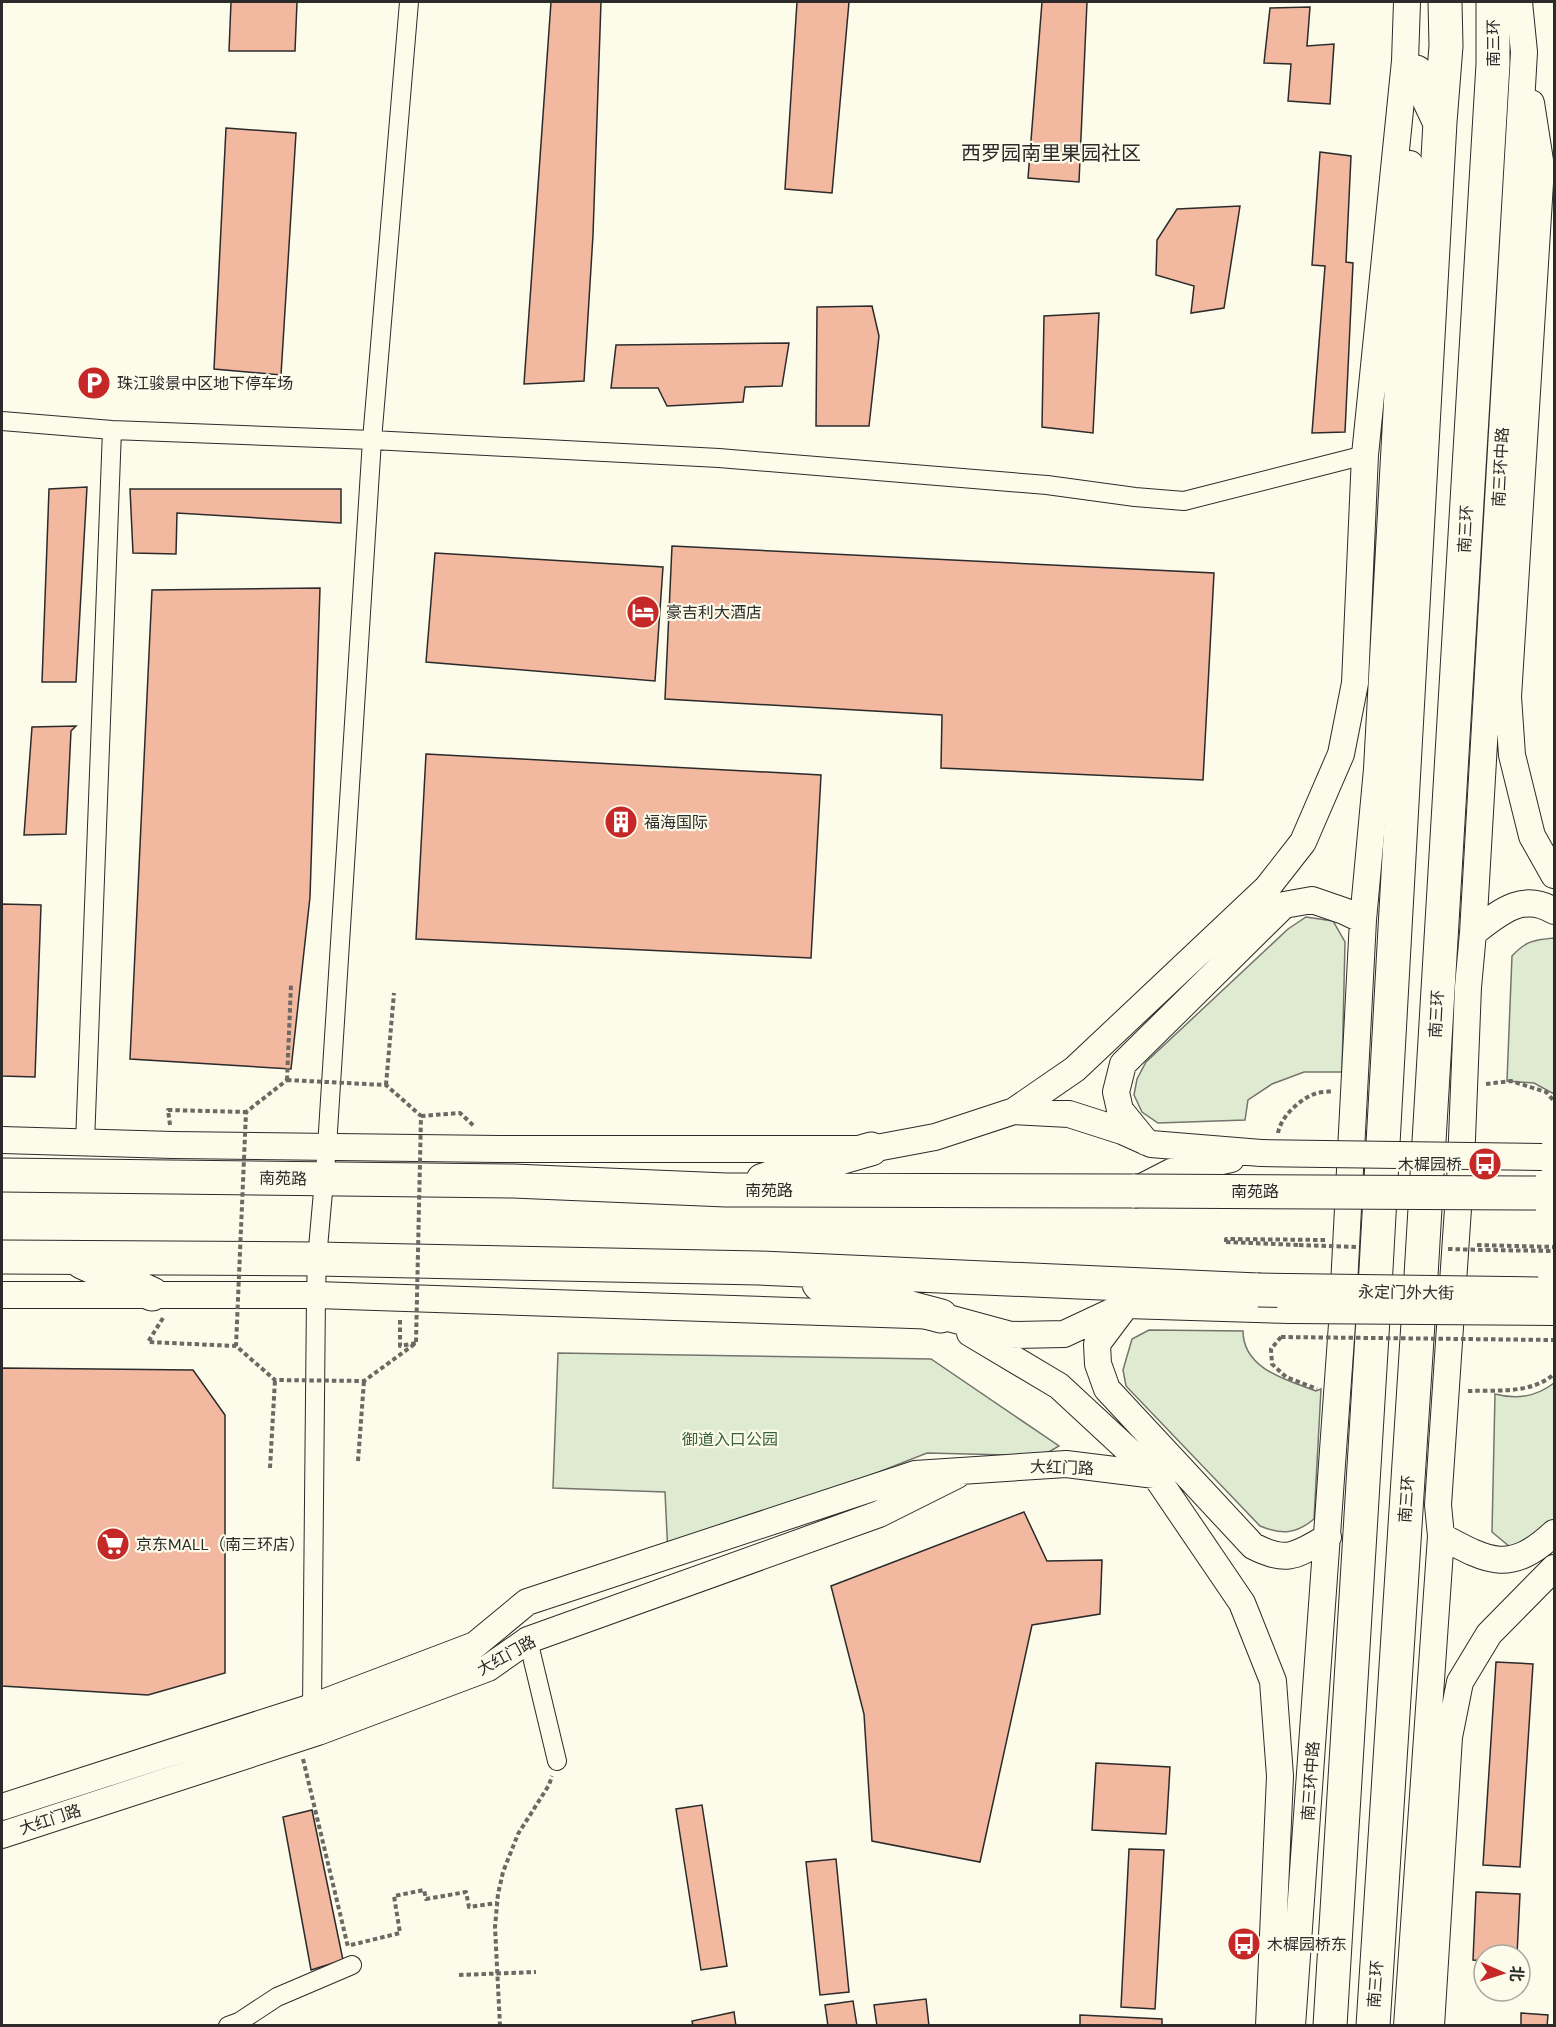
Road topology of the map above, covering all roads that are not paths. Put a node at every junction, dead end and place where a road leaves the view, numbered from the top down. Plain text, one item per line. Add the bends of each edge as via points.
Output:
1 (409, 2) edge
2 (1409, 2) edge
3 (1445, 2) edge
4 (1493, 2) edge
5 (1513, 2) edge
6 (1519, 2) edge
7 (1524, 52) junction
8 (1493, 64) junction
9 (1416, 72) junction
10 (1440, 122) junction
11 (2, 421) edge
12 (112, 430) junction
13 (372, 440) junction
14 (1365, 455) junction
15 (1554, 875) edge
16 (1554, 911) edge
17 (1363, 920) junction
18 (1473, 933) junction
19 (1014, 1111) junction
20 (2, 1140) edge
21 (1146, 1142) junction
22 (85, 1143) junction
23 (1270, 1146) junction
24 (327, 1147) junction
25 (871, 1149) junction
26 (1548, 1157) edge
27 (2, 1175) edge
28 (324, 1179) junction
29 (726, 1190) junction
30 (1135, 1191) junction
31 (1545, 1193) edge
32 (2, 1257) edge
33 (72, 1257) junction
34 (317, 1259) junction
35 (759, 1268) junction
36 (152, 1294) junction
37 (2, 1295) edge
38 (316, 1295) junction
39 (1549, 1300) edge
40 (1126, 1305) junction
41 (941, 1316) junction
42 (970, 1469) junction
43 (1155, 1475) junction
44 (1554, 1533) edge
45 (1441, 1536) junction
46 (1328, 1537) junction
47 (1554, 1568) edge
48 (528, 1640) junction
49 (312, 1707) junction
50 (308, 1735) junction
51 (557, 1761) road end
52 (2, 1807) edge
53 (2, 1835) edge
54 (1334, 1962) junction
55 (352, 1965) road end
56 (228, 2025) edge
57 (1269, 2025) edge
58 (1292, 2025) edge
59 (1314, 2025) edge
60 (1330, 2025) edge
61 (1373, 2025) edge
62 (1407, 2025) edge
63 (1431, 2025) edge

1 - 13 street
2 - 9 street
2 - 14 street
3 - 10 highway
4 - 8 highway, 南三环
5 - 8 highway
6 - 7 street, 南三环中路
7 - 15 street via 1541,167 1508,697 1512,755 1532,836
7 - 18 street, 南三环中路
8 - 61 highway, 南三环
9 - 10 highway
9 - 17 street, 南三环中路 via 1378,758
10 - 54 highway
11 - 12 street
12 - 13 street
12 - 22 street
13 - 14 street via 719,458 1047,485 1184,501
13 - 24 street
14 - 19 street via 1354,683 1341,754 1304,842 1267,888 1075,1069
16 - 18 street via 1525,903 1504,909
17 - 21 street via 1312,900 1284,905 1123,1064 1116,1092 1120,1110
17 - 46 street, 南三环中路
18 - 45 street, 南三环中路 via 1438,1505
19 - 21 street via 1069,1114
19 - 25 street via 935,1137
20 - 22 street
21 - 23 street
22 - 24 street
23 - 26 street, bridge
23 - 30 street via 1171,1172
24 - 25 street
24 - 28 street
25 - 29 highway
27 - 28 highway, 南苑路
28 - 29 highway, 南苑路 via 513,1181
28 - 34 street
29 - 30 highway, 南苑路
30 - 31 highway, 南苑路, bridge
32 - 33 highway
33 - 34 highway
33 - 36 highway
34 - 35 highway
34 - 38 street
35 - 39 highway, 永定门外大街, bridge
35 - 41 highway
36 - 37 street
36 - 38 street
38 - 41 street
38 - 49 street
39 - 40 street, 永定门外大街, bridge via 1290,1310
40 - 41 street via 1064,1334 1011,1335
40 - 46 street via 1097,1344 1098,1364 1107,1389 1253,1546 1282,1557 1302,1552
41 - 43 street via 1059,1386
42 - 43 street, 大红门路 via 1066,1464
42 - 48 street, 大红门路 via 879,1514
42 - 49 street, 大红门路 via 915,1474 527,1602 475,1646
43 - 57 street via 1242,1603 1273,1681 1280,1776
44 - 45 street via 1518,1559 1494,1560
45 - 62 street, 南三环中路
46 - 58 street, 南三环中路
47 - 63 street via 1489,1634 1460,1682 1449,1737
48 - 50 street, 大红门路 via 488,1668
48 - 51 street
49 - 50 street
49 - 52 street, 大红门路
50 - 53 street, 大红门路
54 - 59 highway
54 - 60 highway
55 - 56 street via 277,1997

